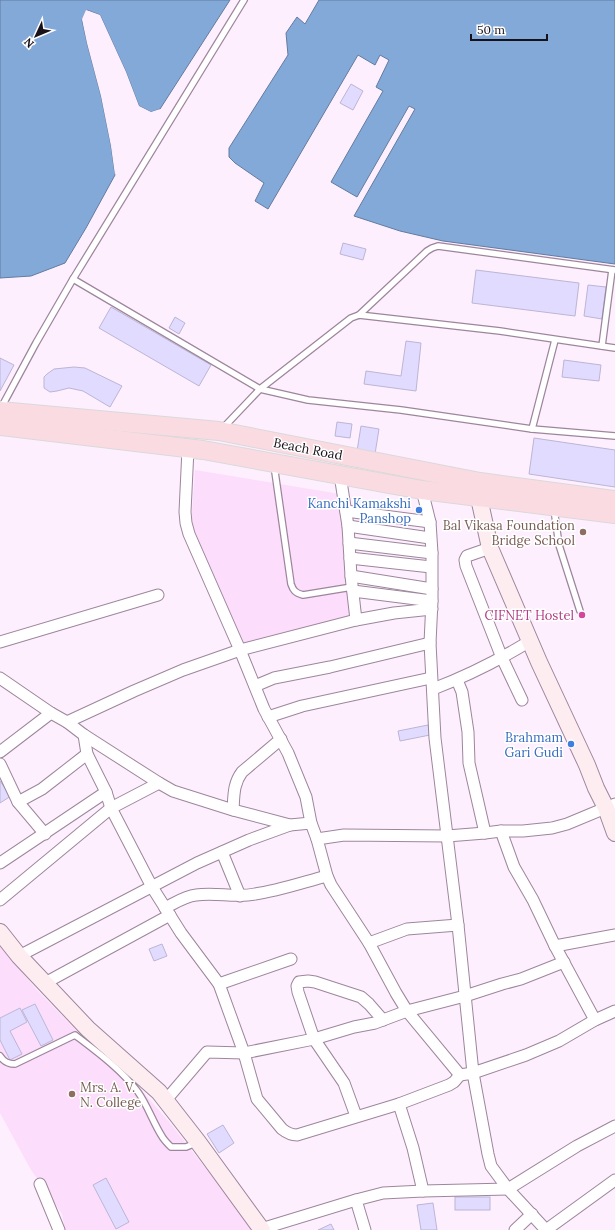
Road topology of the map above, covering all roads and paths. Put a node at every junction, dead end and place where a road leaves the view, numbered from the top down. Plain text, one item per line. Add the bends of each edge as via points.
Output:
1 (244, 0) edge
2 (614, 270) edge
3 (74, 279) junction
4 (358, 315) junction
5 (555, 340) junction
6 (602, 346) junction
7 (615, 348) edge
8 (260, 389) junction
9 (0, 411) edge
10 (0, 426) edge
11 (532, 429) junction
12 (217, 434) junction
13 (615, 436) edge
14 (200, 448) junction
15 (273, 463) junction
16 (340, 475) junction
17 (422, 490) junction
18 (479, 490) junction
19 (615, 500) edge
20 (554, 507) junction
21 (346, 511) junction
22 (615, 514) edge
23 (430, 522) junction
24 (348, 526) junction
25 (430, 538) junction
26 (349, 542) junction
27 (490, 548) junction
28 (432, 553) junction
29 (350, 558) junction
30 (431, 567) junction
31 (352, 585) junction
32 (432, 589) junction
33 (158, 595) dead end
34 (432, 605) junction
35 (580, 611) dead end
36 (356, 620) junction
37 (0, 642) edge
38 (530, 642) junction
39 (430, 643) junction
40 (240, 650) junction
41 (502, 658) junction
42 (0, 678) edge
43 (432, 678) junction
44 (457, 680) junction
45 (255, 686) junction
46 (433, 689) junction
47 (522, 700) dead end
48 (51, 714) junction
49 (268, 717) junction
50 (67, 722) junction
51 (84, 735) junction
52 (281, 739) junction
53 (0, 752) edge
54 (87, 754) junction
55 (0, 764) edge
56 (159, 783) junction
57 (106, 792) junction
58 (18, 802) junction
59 (610, 806) edge
60 (111, 808) junction
61 (233, 810) junction
62 (311, 823) junction
63 (290, 825) junction
64 (501, 831) junction
65 (485, 833) junction
66 (615, 833) edge
67 (44, 834) junction
68 (447, 836) junction
69 (317, 839) junction
70 (222, 852) junction
71 (0, 864) edge
72 (327, 876) junction
73 (152, 887) junction
74 (240, 896) junction
75 (0, 900) edge
76 (168, 912) junction
77 (458, 925) junction
78 (0, 932) edge
79 (615, 935) edge
80 (369, 943) junction
81 (555, 946) junction
82 (19, 956) junction
83 (291, 959) dead end
84 (564, 962) junction
85 (45, 983) junction
86 (219, 984) junction
87 (465, 996) junction
88 (407, 1011) junction
89 (615, 1011) edge
90 (383, 1020) junction
91 (595, 1020) junction
92 (314, 1039) junction
93 (244, 1053) junction
94 (0, 1056) edge
95 (473, 1073) junction
96 (460, 1074) junction
97 (166, 1100) junction
98 (398, 1104) junction
99 (356, 1116) junction
100 (615, 1126) edge
101 (198, 1142) junction
102 (615, 1180) edge
103 (40, 1184) dead end
104 (508, 1189) junction
105 (423, 1191) junction
106 (356, 1200) junction
107 (532, 1214) junction
108 (261, 1229) edge
109 (59, 1230) edge
110 (365, 1230) edge
111 (515, 1230) edge
112 (546, 1230) edge

1 - 3 lane
2 - 4 lane via 438,246 427,251
2 - 6 lane
3 - 8 lane
3 - 9 lane
4 - 5 lane via 500,331
4 - 8 lane
5 - 6 lane
5 - 11 lane
6 - 7 lane
8 - 11 lane via 308,400 401,410
8 - 12 lane
9 - 12 main road, Beach Road
10 - 14 main road, Beach Road
11 - 13 lane
12 - 18 main road, Beach Road
14 - 15 main road, Beach Road
14 - 40 street via 185,512 186,523
15 - 16 main road, Beach Road
15 - 31 lane via 293,590 303,595
16 - 17 main road, Beach Road
16 - 21 street
17 - 18 main road, Beach Road
17 - 23 street
18 - 19 main road, Beach Road
18 - 20 main road, Beach Road
18 - 27 street
20 - 22 main road, Beach Road
20 - 35 lane via 559,545
21 - 23 street
21 - 24 street
23 - 25 street
24 - 25 street
24 - 26 street
25 - 28 street
26 - 28 street
26 - 29 street
27 - 38 street
27 - 41 street via 470,554 465,560
28 - 30 street
29 - 30 street
29 - 31 street
30 - 32 street
31 - 32 street
31 - 34 street
31 - 36 street
32 - 34 street
33 - 37 street
34 - 36 street
34 - 39 street
36 - 40 street
38 - 41 street
38 - 59 street via 596,788
39 - 43 street
39 - 45 street via 274,678
40 - 45 street
40 - 50 street via 183,670
41 - 44 street
41 - 47 street
42 - 48 street
43 - 46 street
43 - 49 street via 302,706
44 - 46 street
44 - 65 street via 462,692 468,732 469,763
45 - 49 street
46 - 68 street via 435,738
48 - 50 street
48 - 53 street
49 - 52 street
50 - 51 street
51 - 54 street
51 - 56 street
52 - 61 street via 237,779 234,786
52 - 62 street via 306,797
54 - 57 street
54 - 58 street via 42,789
55 - 58 street
56 - 60 street
56 - 61 street via 173,791
57 - 60 street
57 - 67 street
58 - 67 street
59 - 64 street via 552,828
59 - 66 street
60 - 73 street
60 - 75 street
61 - 63 street
62 - 63 street
62 - 69 street
63 - 70 street
64 - 65 street
64 - 81 street via 514,867
65 - 68 street
67 - 71 street
68 - 69 street via 344,835
68 - 77 street
69 - 72 street
70 - 73 street
70 - 74 street
72 - 74 street
72 - 80 street
73 - 76 street
73 - 82 street
74 - 76 street via 196,895 188,897
76 - 85 street
76 - 86 street
77 - 80 street via 408,929
77 - 87 street
78 - 82 street
79 - 81 street
80 - 88 street
81 - 84 street
82 - 85 street
83 - 86 street
84 - 87 street via 521,979
84 - 91 street
85 - 97 street via 88,1029
86 - 93 street
87 - 88 street
87 - 95 street
88 - 90 street
88 - 96 street
89 - 91 street
90 - 92 street
90 - 92 street via 361,997 315,982 298,982 298,992
91 - 95 street via 559,1041
92 - 93 street
92 - 99 street via 344,1083
93 - 97 street via 207,1052
93 - 99 street via 257,1099 287,1133 297,1135
94 - 101 lane via 9,1064 15,1064 74,1035 134,1086 147,1105 163,1138 171,1147 186,1147
95 - 96 street
95 - 104 street via 491,1166
96 - 98 street via 449,1085
97 - 101 street
98 - 99 street
98 - 105 street via 413,1148
100 - 104 street via 577,1146
101 - 108 street
102 - 112 street
103 - 109 street
104 - 105 street
104 - 107 street
105 - 106 street via 377,1194
106 - 108 street
106 - 110 street
107 - 111 street
107 - 112 street

